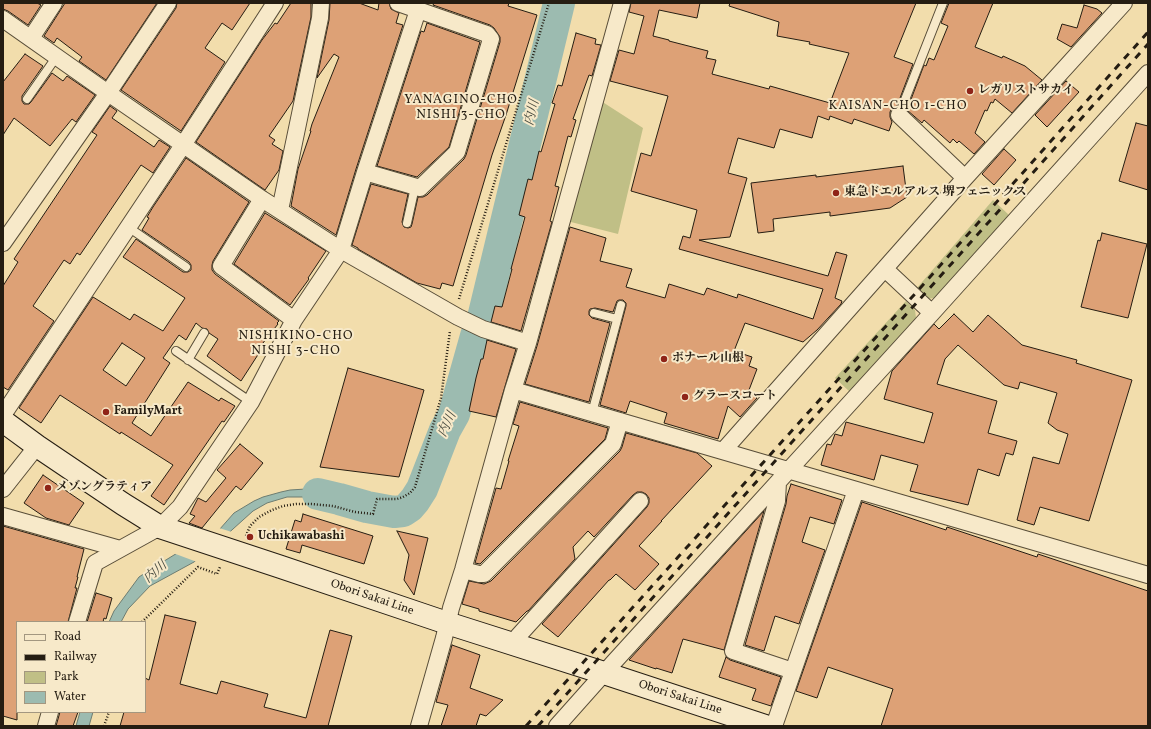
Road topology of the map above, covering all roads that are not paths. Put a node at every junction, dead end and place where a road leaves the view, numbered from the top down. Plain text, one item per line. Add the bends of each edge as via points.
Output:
1 (54, 3) edge
2 (168, 3) edge
3 (275, 3) edge
4 (321, 3) edge
5 (398, 3) edge
6 (622, 3) edge
7 (943, 3) edge
8 (1124, 3) edge
9 (418, 10) junction
10 (3, 19) edge
11 (31, 38) junction
12 (57, 56) junction
13 (1148, 73) edge
14 (108, 93) junction
15 (27, 99) dead end
16 (900, 115) joint
17 (183, 145) junction
18 (365, 172) junction
19 (965, 178) junction
20 (415, 187) junction
21 (262, 199) junction
22 (280, 210) junction
23 (407, 223) dead end
24 (128, 227) junction
25 (3, 243) edge
26 (341, 250) junction
27 (186, 267) dead end
28 (885, 269) junction
29 (621, 305) dead end
30 (594, 313) dead end
31 (932, 313) junction
32 (617, 319) junction
33 (294, 320) junction
34 (204, 333) dead end
35 (528, 343) junction
36 (176, 352) dead end
37 (188, 360) junction
38 (513, 390) junction
39 (251, 402) junction
40 (592, 413) junction
41 (3, 415) edge
42 (3, 421) edge
43 (620, 421) junction
44 (37, 446) junction
45 (723, 451) junction
46 (789, 471) junction
47 (778, 482) junction
48 (3, 489) edge
49 (856, 490) junction
50 (640, 502) dead end
51 (3, 516) edge
52 (160, 528) junction
53 (120, 549) junction
54 (462, 570) junction
55 (1148, 575) edge
56 (77, 621) edge
57 (447, 623) junction
58 (511, 644) junction
59 (793, 671) junction
60 (604, 673) junction
61 (50, 713) edge
62 (46, 726) edge
63 (419, 726) edge
64 (557, 726) edge
65 (765, 726) edge
66 (774, 726) edge

1 - 11 street
2 - 14 street
3 - 17 street
4 - 22 street
5 - 9 street
6 - 35 street
7 - 16 lane
8 - 19 street
9 - 18 street
9 - 20 street via 487,34 491,39 457,152 420,188
10 - 11 street
11 - 12 street
12 - 14 street
12 - 15 lane
13 - 31 street
14 - 17 street
14 - 25 street
16 - 19 street
17 - 21 street
17 - 24 street
18 - 20 street
18 - 26 street
19 - 28 street
20 - 23 lane
21 - 22 street
21 - 33 street via 221,266
22 - 26 street
24 - 27 lane
24 - 41 street
26 - 33 street
26 - 35 street via 456,316 483,329
28 - 31 street
28 - 45 street
29 - 32 lane
30 - 32 lane
31 - 46 street
32 - 40 lane
33 - 39 street
34 - 37 lane
35 - 38 street
36 - 37 lane
37 - 39 lane
38 - 40 street
38 - 54 street
39 - 52 street via 180,507
40 - 43 street
42 - 44 main road, Obori Sakai Line
43 - 45 street
43 - 54 street via 613,444 484,574
44 - 48 street
44 - 52 main road, Obori Sakai Line
45 - 46 street
46 - 47 street
46 - 49 street
47 - 59 street via 778,501 733,651
47 - 60 street
49 - 55 street
49 - 59 street
50 - 58 street
51 - 53 street
52 - 53 street
52 - 57 main road, Obori Sakai Line
53 - 56 street via 95,563
54 - 57 street
57 - 58 main road, Obori Sakai Line
57 - 63 street
58 - 60 main road, Obori Sakai Line
59 - 66 street
60 - 64 street
60 - 65 main road, Obori Sakai Line
61 - 62 street

